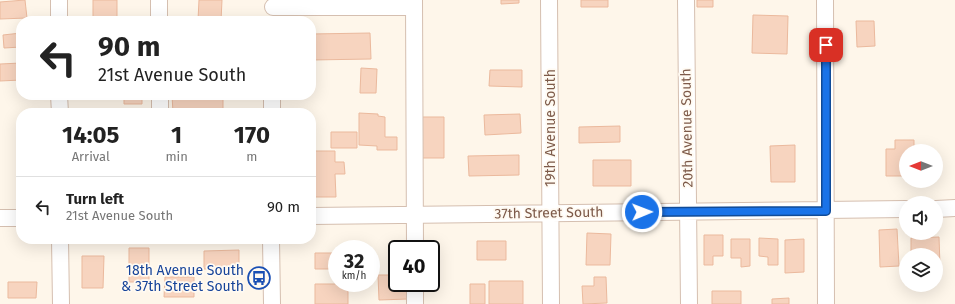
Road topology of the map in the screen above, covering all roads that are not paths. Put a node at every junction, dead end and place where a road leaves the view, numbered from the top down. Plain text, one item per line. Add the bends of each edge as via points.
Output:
1 (59, 0) edge
2 (159, 0) edge
3 (549, 0) edge
4 (686, 0) edge
5 (825, 0) edge
6 (323, 4) edge
7 (414, 4) edge
8 (273, 9) edge
9 (59, 16) edge
10 (159, 16) edge
11 (955, 208) edge
12 (943, 209) edge
13 (899, 210) edge
14 (688, 211) junction
15 (826, 211) junction
16 (415, 214) junction
17 (550, 214) junction
18 (316, 216) edge
19 (0, 218) edge
20 (16, 218) edge
21 (415, 240) edge
22 (60, 244) edge
23 (271, 244) edge
24 (415, 292) edge
25 (60, 304) edge
26 (272, 304) edge
27 (416, 304) edge
28 (551, 304) edge
29 (689, 304) edge
30 (826, 304) edge

1 - 9 street
2 - 10 street
3 - 17 street, 19th Avenue South
4 - 14 street, 20th Avenue South
5 - 15 street
6 - 7 street
6 - 8 street
7 - 16 street
11 - 12 street
13 - 15 street, 37th Street South
14 - 15 street, 37th Street South
14 - 17 street, 37th Street South
14 - 29 street, 20th Avenue South
15 - 30 street
16 - 17 street, 37th Street South
16 - 18 street, 37th Street South
16 - 21 street
17 - 28 street, 19th Avenue South
19 - 20 street
22 - 25 street
23 - 26 street
24 - 27 street

